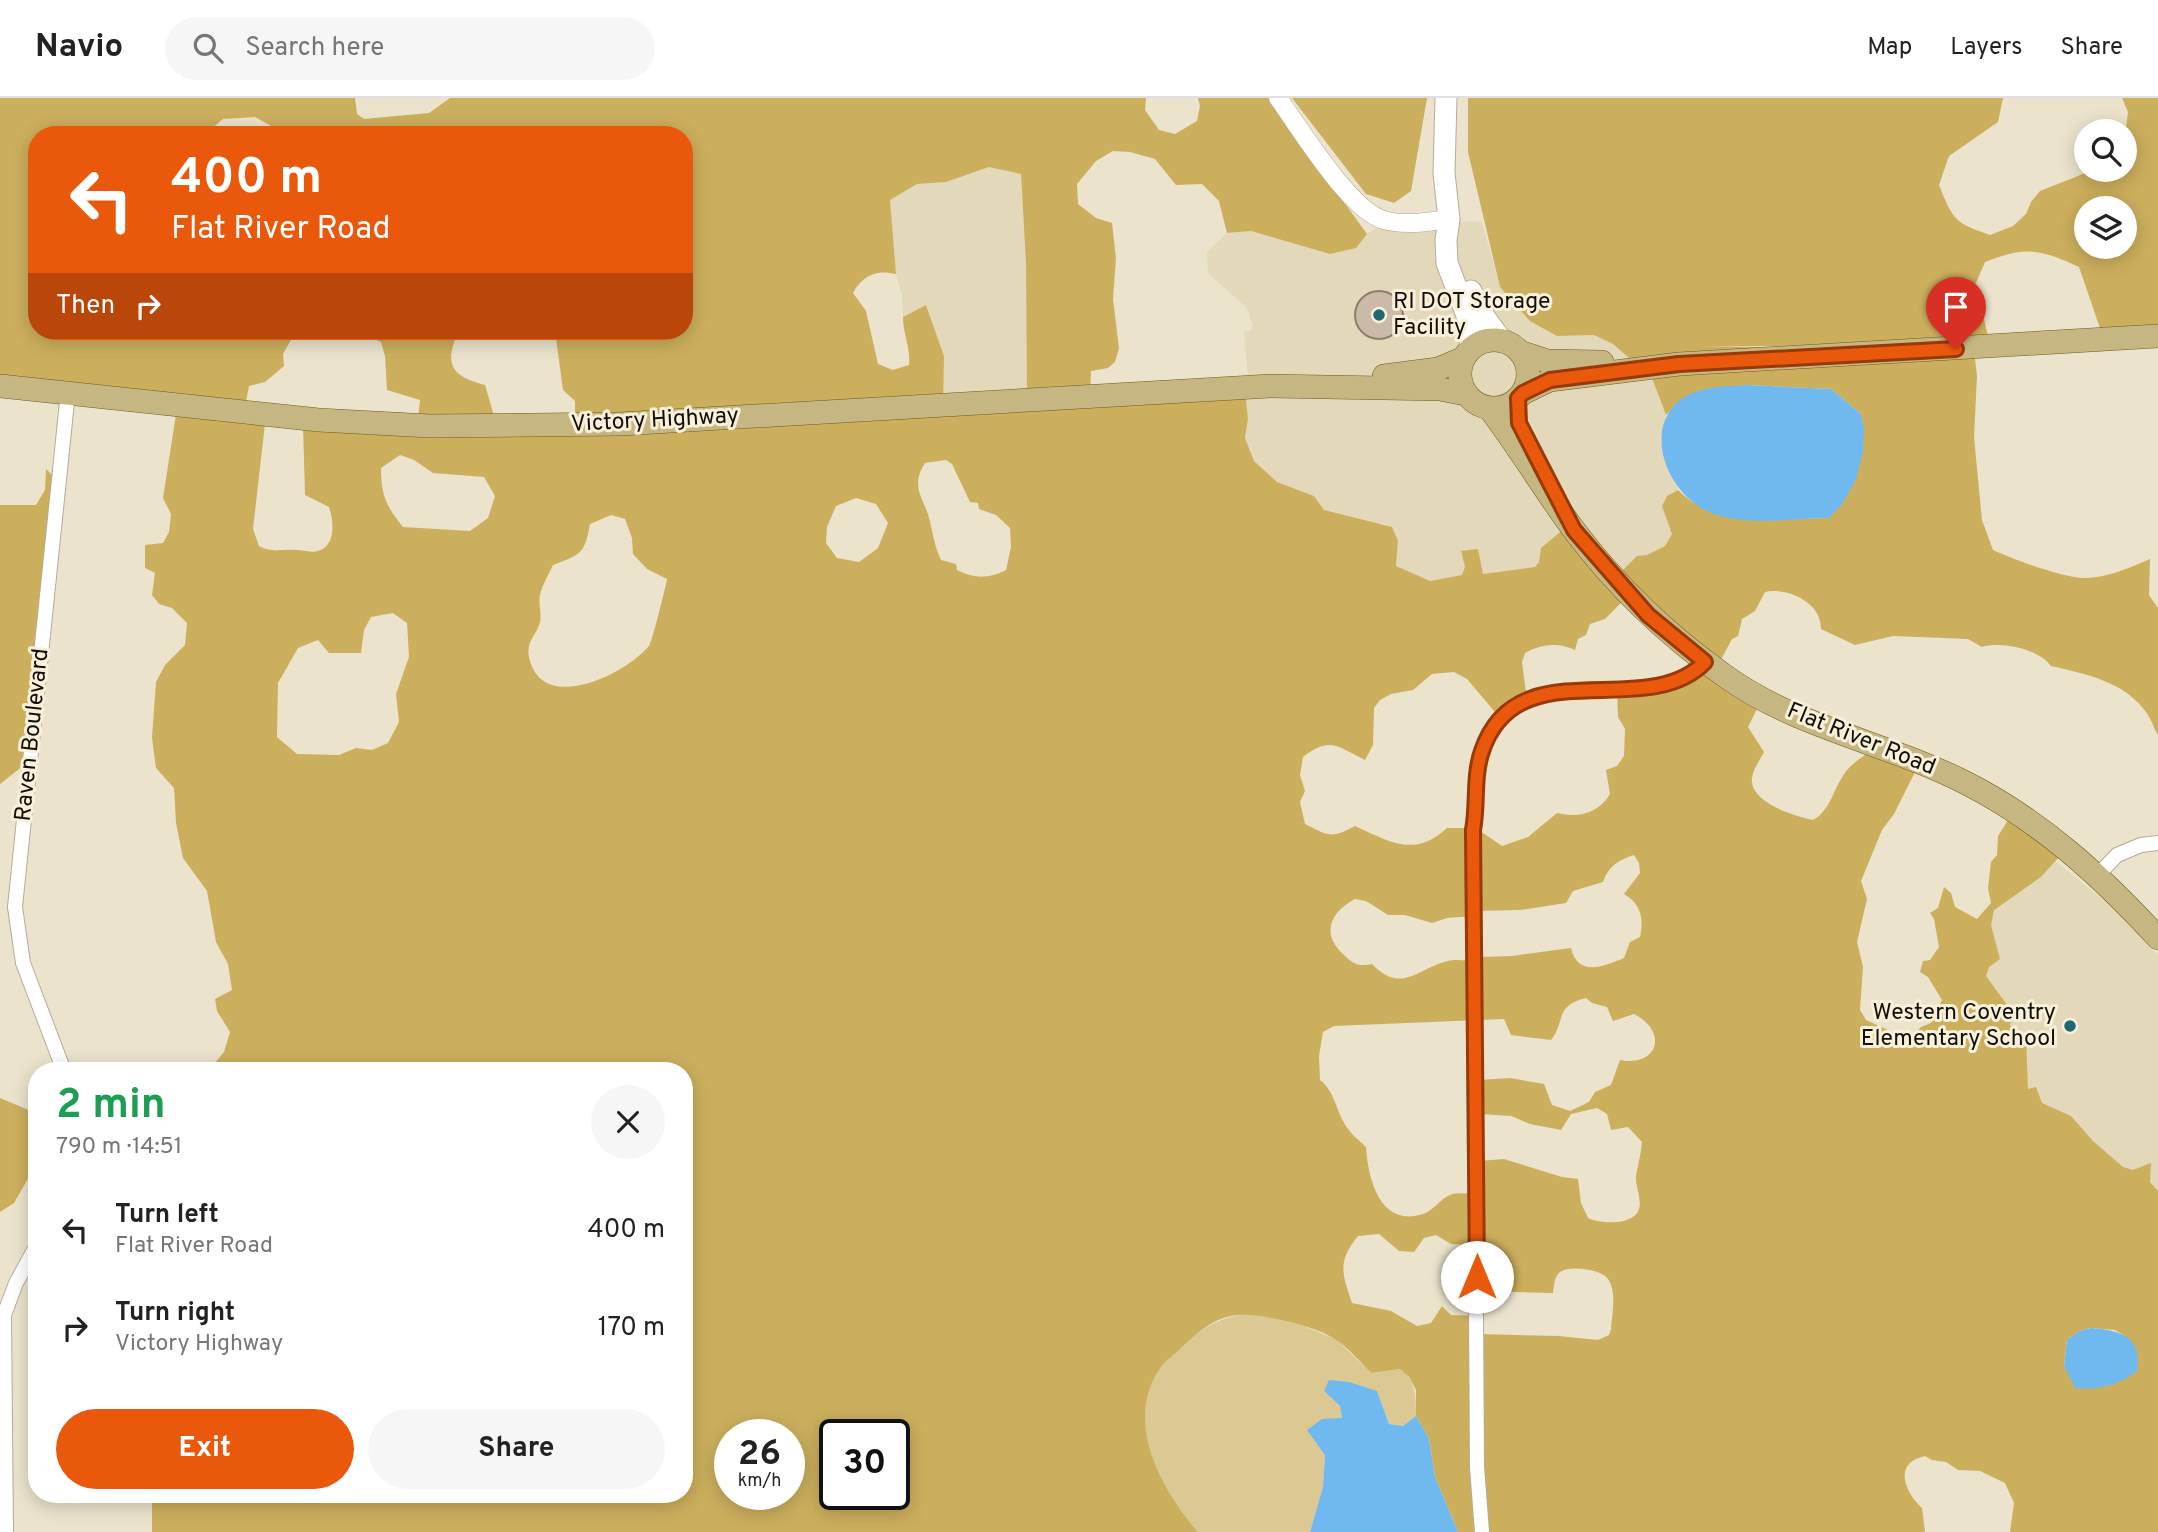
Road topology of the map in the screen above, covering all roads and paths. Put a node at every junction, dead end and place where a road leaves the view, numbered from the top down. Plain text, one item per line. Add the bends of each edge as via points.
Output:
1 (1278, 98) edge
2 (1446, 98) edge
3 (1448, 219) junction
4 (2158, 336) edge
5 (1511, 346) junction
6 (1467, 354) junction
7 (1679, 364) junction
8 (0, 386) edge
9 (1312, 386) junction
10 (68, 392) junction
11 (1465, 394) junction
12 (1521, 396) junction
13 (1489, 408) junction
14 (1574, 530) junction
15 (1705, 662) junction
16 (2158, 843) edge
17 (2097, 876) junction
18 (2158, 938) edge
19 (61, 1062) edge
20 (28, 1261) edge
21 (6, 1532) edge
22 (1482, 1532) edge

1 - 3 street via 1341,184 1371,215 1393,222
2 - 3 main road
3 - 5 main road via 1474,299
3 - 6 main road via 1447,263 1471,326
4 - 7 main road
5 - 6 main road via 1490,340
5 - 7 main road via 1547,361
5 - 12 main road via 1528,372
6 - 9 main road, Victory Highway via 1438,369
6 - 11 main road via 1460,370
7 - 12 main road via 1550,380
8 - 10 main road, Victory Highway
9 - 10 main road, Victory Highway via 620,424 430,426 332,421
9 - 11 main road, Victory Highway via 1440,388
10 - 19 street, Raven Boulevard via 15,907 23,963
11 - 13 main road
12 - 13 main road via 1505,407
12 - 14 main road, Flat River Road via 1519,423
13 - 14 main road, Flat River Road
14 - 15 main road, Flat River Road via 1648,615
15 - 17 main road, Flat River Road via 1786,710 1928,766 2001,801 2067,848
15 - 22 street via 1671,682 1566,690 1530,699 1496,723 1479,762 1473,830 1477,1454
16 - 17 street via 2117,855
17 - 18 main road, Flat River Road
20 - 21 street via 4,1315

